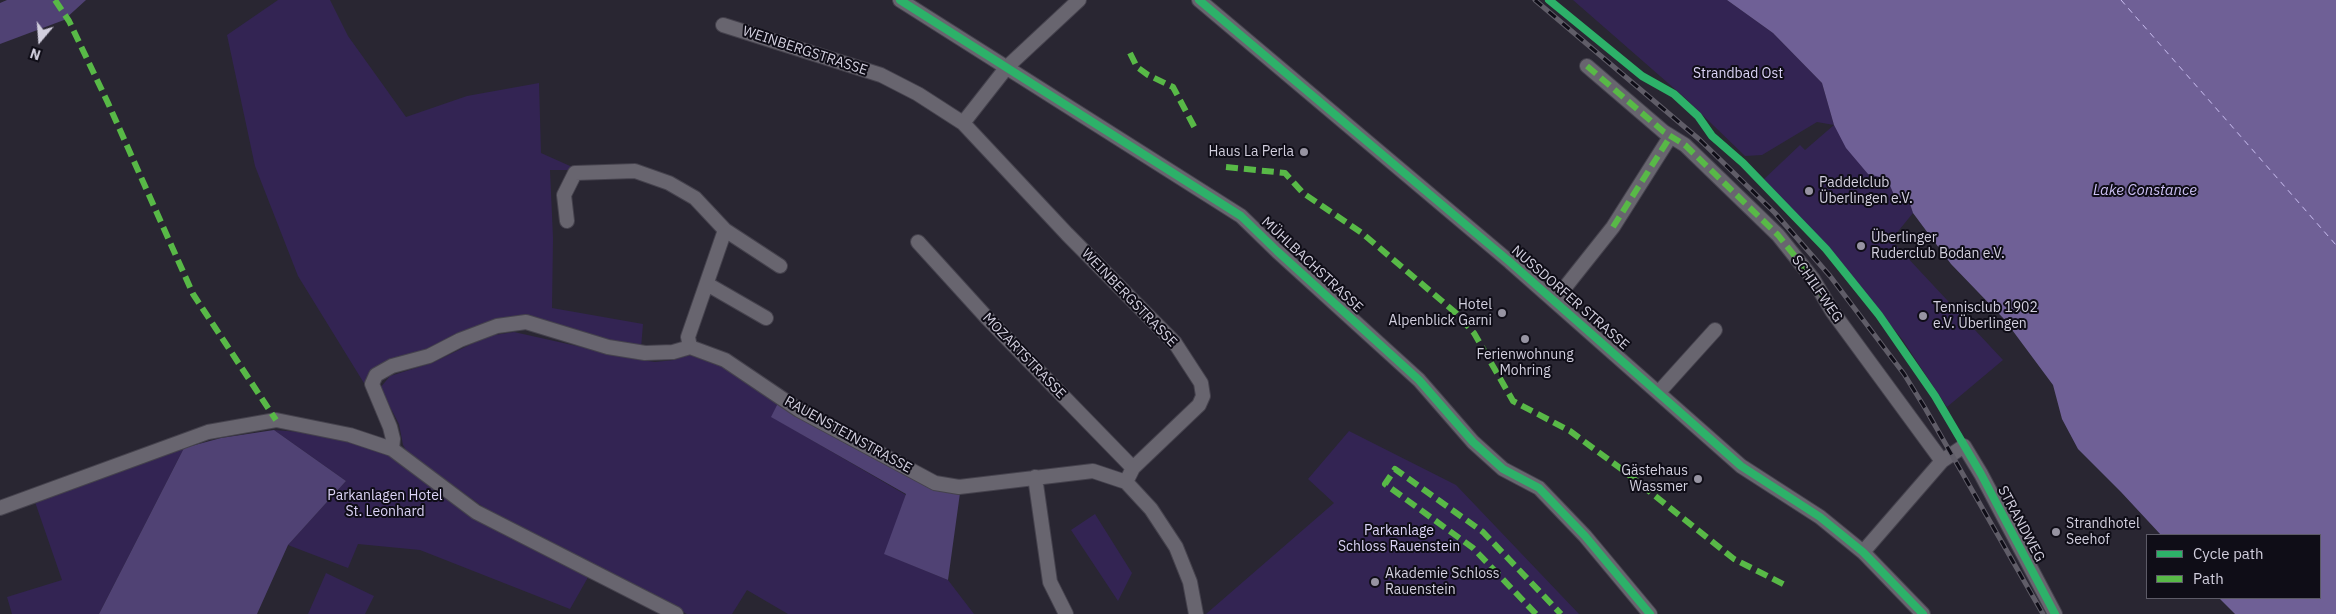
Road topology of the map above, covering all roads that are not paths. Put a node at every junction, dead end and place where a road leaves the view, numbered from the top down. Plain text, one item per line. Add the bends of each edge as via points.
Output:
1 (900, 0) edge
2 (1079, 0) edge
3 (1199, 0) edge
4 (723, 25) dead end
5 (1007, 66) junction
6 (1587, 66) dead end
7 (964, 123) junction
8 (1670, 137) junction
9 (567, 221) dead end
10 (725, 230) junction
11 (918, 242) dead end
12 (780, 266) dead end
13 (707, 284) junction
14 (1554, 300) junction
15 (766, 318) dead end
16 (1715, 330) dead end
17 (690, 347) junction
18 (1659, 392) junction
19 (392, 449) junction
20 (1942, 461) junction
21 (1134, 468) junction
22 (1035, 477) junction
23 (1126, 482) junction
24 (0, 508) edge
25 (1863, 552) junction
26 (676, 614) edge
27 (1066, 614) edge
28 (1196, 614) edge
29 (1650, 614) edge
30 (1923, 614) edge
31 (2055, 614) edge

1 - 5 street, MÜHLBACHSTRASSE
2 - 5 street
3 - 14 street, NUSSDORFER STRASSE
4 - 7 street, WEINBERGSTRASSE via 881,75
5 - 7 street
5 - 29 street, MÜHLBACHSTRASSE via 1241,216 1420,380 1472,442 1503,469 1539,488 1585,536
6 - 8 street, SCHILFWEG
7 - 21 street, WEINBERGSTRASSE via 1175,343 1200,384 1203,396 1198,405
8 - 14 street via 1613,227
8 - 20 street, SCHILFWEG via 1685,145 1778,235
9 - 10 street via 564,195 574,173 635,172 668,183 695,198
10 - 12 street
10 - 13 street
11 - 21 street, MOZARTSTRASSE via 988,319
13 - 15 street
13 - 17 street via 688,337
14 - 18 street, NUSSDORFER STRASSE
16 - 18 street
17 - 19 street via 673,352 645,353 608,347 526,322 497,326 376,375 372,384 390,427
17 - 22 street, RAUENSTEINSTRASSE via 725,360 798,410 935,483 959,487
18 - 25 street, NUSSDORFER STRASSE via 1741,466 1820,517
19 - 24 street via 318,428 276,420 257,422 208,432
19 - 26 street via 476,512
20 - 25 street
20 - 31 street, STRANDWEG via 1964,446
21 - 23 street, WEINBERGSTRASSE
22 - 23 street, RAUENSTEINSTRASSE via 1093,471
22 - 27 street via 1050,582
23 - 28 street, RAUENSTEINSTRASSE via 1151,509 1176,547 1190,582
25 - 30 street, NUSSDORFER STRASSE

